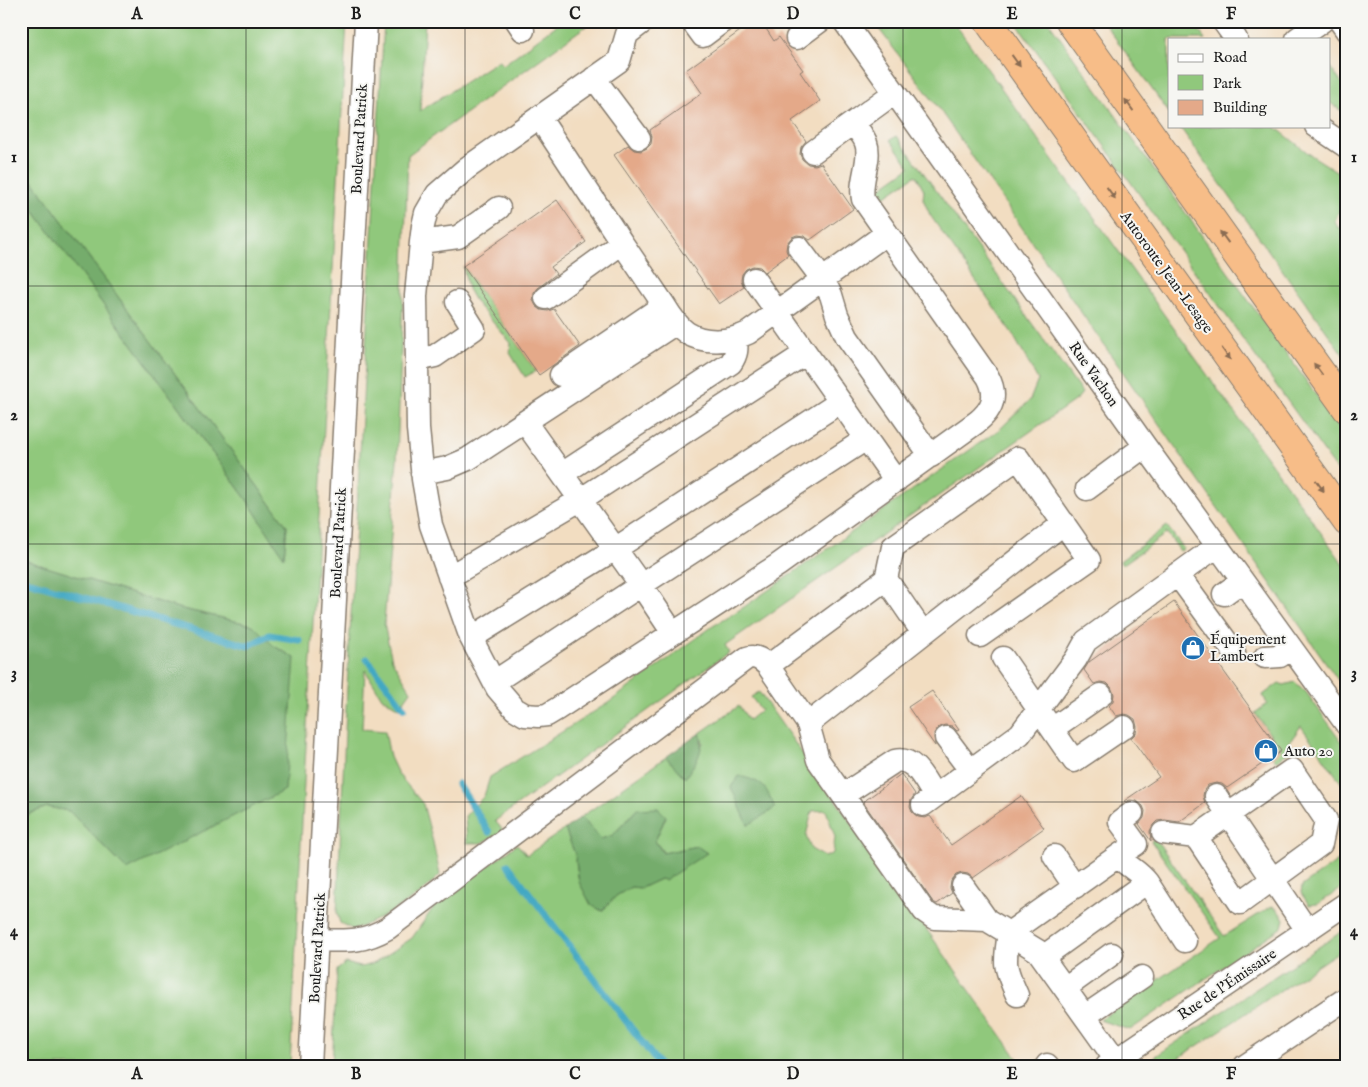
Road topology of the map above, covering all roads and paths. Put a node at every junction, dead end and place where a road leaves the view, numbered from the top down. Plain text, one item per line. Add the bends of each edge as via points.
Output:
1 (366, 21) edge
2 (644, 21) edge
3 (692, 21) edge
4 (723, 21) edge
5 (820, 21) edge
6 (844, 21) edge
7 (988, 21) edge
8 (1070, 21) edge
9 (1224, 21) edge
10 (1322, 21) edge
11 (1340, 21) edge
12 (1347, 30) edge
13 (797, 38) dead end
14 (1235, 38) edge
15 (1299, 38) edge
16 (594, 78) junction
17 (894, 93) junction
18 (539, 117) junction
19 (853, 123) junction
20 (1319, 128) edge
21 (639, 138) dead end
22 (1347, 147) edge
23 (813, 152) dead end
24 (499, 208) dead end
25 (887, 233) junction
26 (421, 242) junction
27 (622, 243) junction
28 (799, 248) dead end
29 (754, 279) dead end
30 (823, 280) junction
31 (546, 298) dead end
32 (457, 302) dead end
33 (777, 312) junction
34 (670, 314) junction
35 (736, 339) junction
36 (806, 353) junction
37 (417, 360) junction
38 (562, 375) dead end
39 (840, 402) junction
40 (1347, 409) edge
41 (525, 422) junction
42 (866, 439) junction
43 (1144, 446) junction
44 (931, 456) junction
45 (422, 473) junction
46 (562, 474) junction
47 (896, 481) junction
48 (1087, 489) dead end
49 (580, 500) junction
50 (1347, 522) edge
51 (1064, 523) junction
52 (1216, 546) junction
53 (615, 549) junction
54 (1177, 574) junction
55 (449, 577) junction
56 (886, 579) junction
57 (1242, 581) junction
58 (641, 585) junction
59 (1224, 594) dead end
60 (672, 633) junction
61 (923, 633) junction
62 (980, 636) dead end
63 (471, 638) junction
64 (1291, 648) junction
65 (1234, 652) dead end
66 (1265, 657) dead end
67 (1003, 658) dead end
68 (768, 666) junction
69 (494, 682) junction
70 (1101, 695) dead end
71 (1038, 710) junction
72 (808, 724) junction
73 (1347, 725) edge
74 (1124, 727) dead end
75 (1052, 729) junction
76 (946, 738) dead end
77 (970, 770) junction
78 (843, 795) junction
79 (1222, 805) junction
80 (1132, 813) dead end
81 (1163, 833) dead end
82 (1196, 837) junction
83 (1054, 856) dead end
84 (1118, 856) junction
85 (1273, 880) junction
86 (1147, 882) junction
87 (962, 886) dead end
88 (1075, 887) junction
89 (1347, 903) edge
90 (988, 920) junction
91 (1307, 930) junction
92 (1009, 933) junction
93 (317, 940) junction
94 (1184, 941) dead end
95 (1112, 954) dead end
96 (1043, 957) junction
97 (1142, 977) dead end
98 (1065, 988) junction
99 (1018, 995) dead end
100 (1347, 998) edge
101 (1085, 1016) junction
102 (1111, 1063) edge
103 (310, 1066) edge
104 (1244, 1066) edge

1 - 93 street, Boulevard Patrick
2 - 16 street via 627,34 618,61
3 - 4 street via 703,36
5 - 13 street
6 - 17 street, Rue Vachon
7 -> 50 highway, Autoroute Jean-Lesage
40 -> 8 highway
9 - 14 street
10 - 15 street
11 - 12 street
16 - 18 street
16 - 21 street
17 - 19 street
17 - 43 street, Rue Vachon
18 - 26 street via 467,168 437,194 426,213
18 - 27 street
19 - 23 street
19 - 25 street via 868,152 863,199
20 - 22 street
24 - 26 street via 458,237
25 - 30 street
25 - 44 street via 993,387 991,407 985,416
26 - 37 street via 416,296
27 - 31 street
27 - 34 street
28 - 30 street
29 - 33 street
30 - 33 street
30 - 44 street via 847,337
32 - 37 street via 474,329 435,356
33 - 35 street
33 - 36 street
34 - 35 street via 686,332 698,338 716,341
34 - 38 street
34 - 41 street
35 - 46 street via 737,350 730,363
36 - 39 street
36 - 49 street
37 - 45 street
39 - 42 street
39 - 53 street
41 - 45 street via 458,465
41 - 46 street
42 - 47 street
42 - 58 street
43 - 48 street
43 - 52 street, Rue Vachon
44 - 47 street
45 - 55 street via 431,524
46 - 49 street
47 - 60 street
49 - 53 street
49 - 55 street
51 - 56 street via 1018,458 893,547
51 - 61 street
51 - 62 street via 1089,560
52 - 54 street
52 - 57 street, Rue Vachon
53 - 58 street
53 - 63 street
54 - 65 street
54 - 71 street via 1086,640
55 - 63 street
56 - 61 street
56 - 68 street
57 - 59 street
57 - 64 street, Rue Vachon
58 - 60 street
58 - 69 street
60 - 69 street via 547,715 525,714 515,709
61 - 72 street
63 - 69 street
64 - 66 street via 1280,656
64 - 73 street, Rue Vachon
67 - 71 street
68 - 72 street
68 - 93 street via 756,657 747,658 388,928 362,940
70 - 75 street
71 - 75 street
71 - 77 street via 1020,734
72 - 78 street via 818,760
74 - 75 street via 1074,761
76 - 77 street
77 - 78 street via 929,801 914,766 907,761 895,761
78 - 90 street via 924,911 934,918
79 - 82 street
79 - 85 street
79 - 85 street via 1292,770 1326,820 1321,844
80 - 84 street via 1120,822 1136,844
81 - 82 street
82 - 85 street via 1240,903
83 - 88 street
84 - 86 street
84 - 88 street
85 - 91 street
86 - 94 street
86 - 96 street
87 - 90 street
88 - 92 street
89 - 91 street, Rue de l'Émissaire
90 - 92 street
91 - 102 street, Rue de l'Émissaire
92 - 96 street
92 - 99 street via 1006,970
93 - 103 street, Boulevard Patrick
95 - 98 street
96 - 98 street
97 - 101 street
98 - 101 street
100 - 104 street
101 - 102 street

